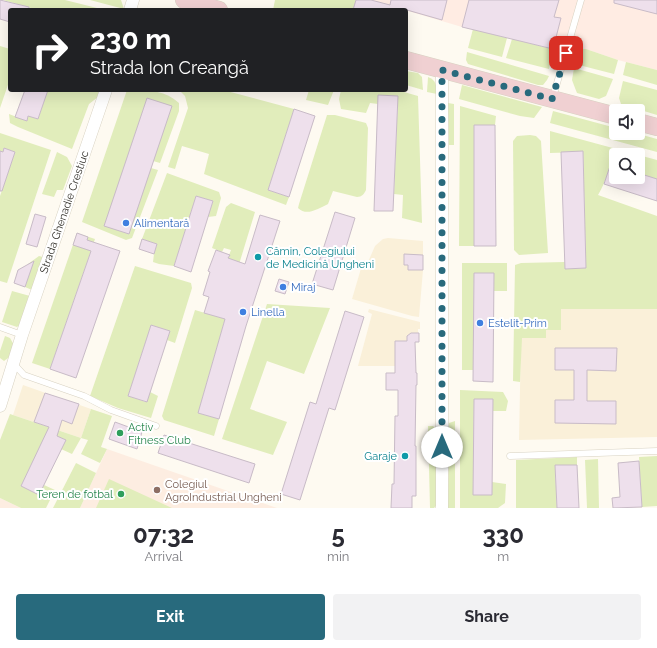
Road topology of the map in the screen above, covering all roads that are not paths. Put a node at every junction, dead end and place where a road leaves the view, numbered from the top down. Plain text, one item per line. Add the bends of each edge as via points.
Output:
1 (184, 0) edge
2 (581, 0) edge
3 (212, 8) edge
4 (408, 61) edge
5 (442, 70) junction
6 (105, 92) edge
7 (552, 99) junction
8 (609, 114) edge
9 (645, 124) edge
10 (657, 127) edge
11 (0, 327) edge
12 (22, 334) junction
13 (14, 363) junction
14 (0, 406) edge
15 (156, 426) dead end
16 (657, 451) edge
17 (510, 456) dead end
18 (442, 508) edge

1 - 3 street
2 - 7 lane
4 - 5 street
5 - 7 street
5 - 18 street
6 - 12 street, Strada Ghenadie Crestiuc
7 - 8 street
9 - 10 street
11 - 12 lane
12 - 13 street, Strada Ghenadie Crestiuc
13 - 14 street, Strada Ghenadie Crestiuc
13 - 15 lane via 24,375 84,396 110,410
16 - 17 lane

